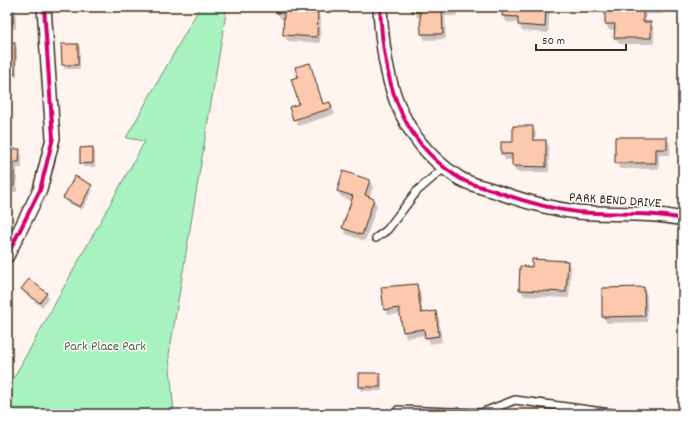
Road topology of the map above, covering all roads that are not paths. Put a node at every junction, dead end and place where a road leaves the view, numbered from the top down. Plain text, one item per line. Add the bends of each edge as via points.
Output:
1 (44, 7) edge
2 (380, 7) edge
3 (445, 167) junction
4 (683, 219) edge
5 (376, 238) dead end
6 (7, 256) edge
7 (398, 410) dead end
8 (618, 414) edge

1 - 6 street via 53,138 40,190
2 - 3 street, PARK BEND DRIVE via 388,81 400,114 422,147
3 - 4 street, PARK BEND DRIVE via 456,177 513,198 577,212 660,214
3 - 5 lane via 417,191 388,230
7 - 8 lane via 481,413 515,400

